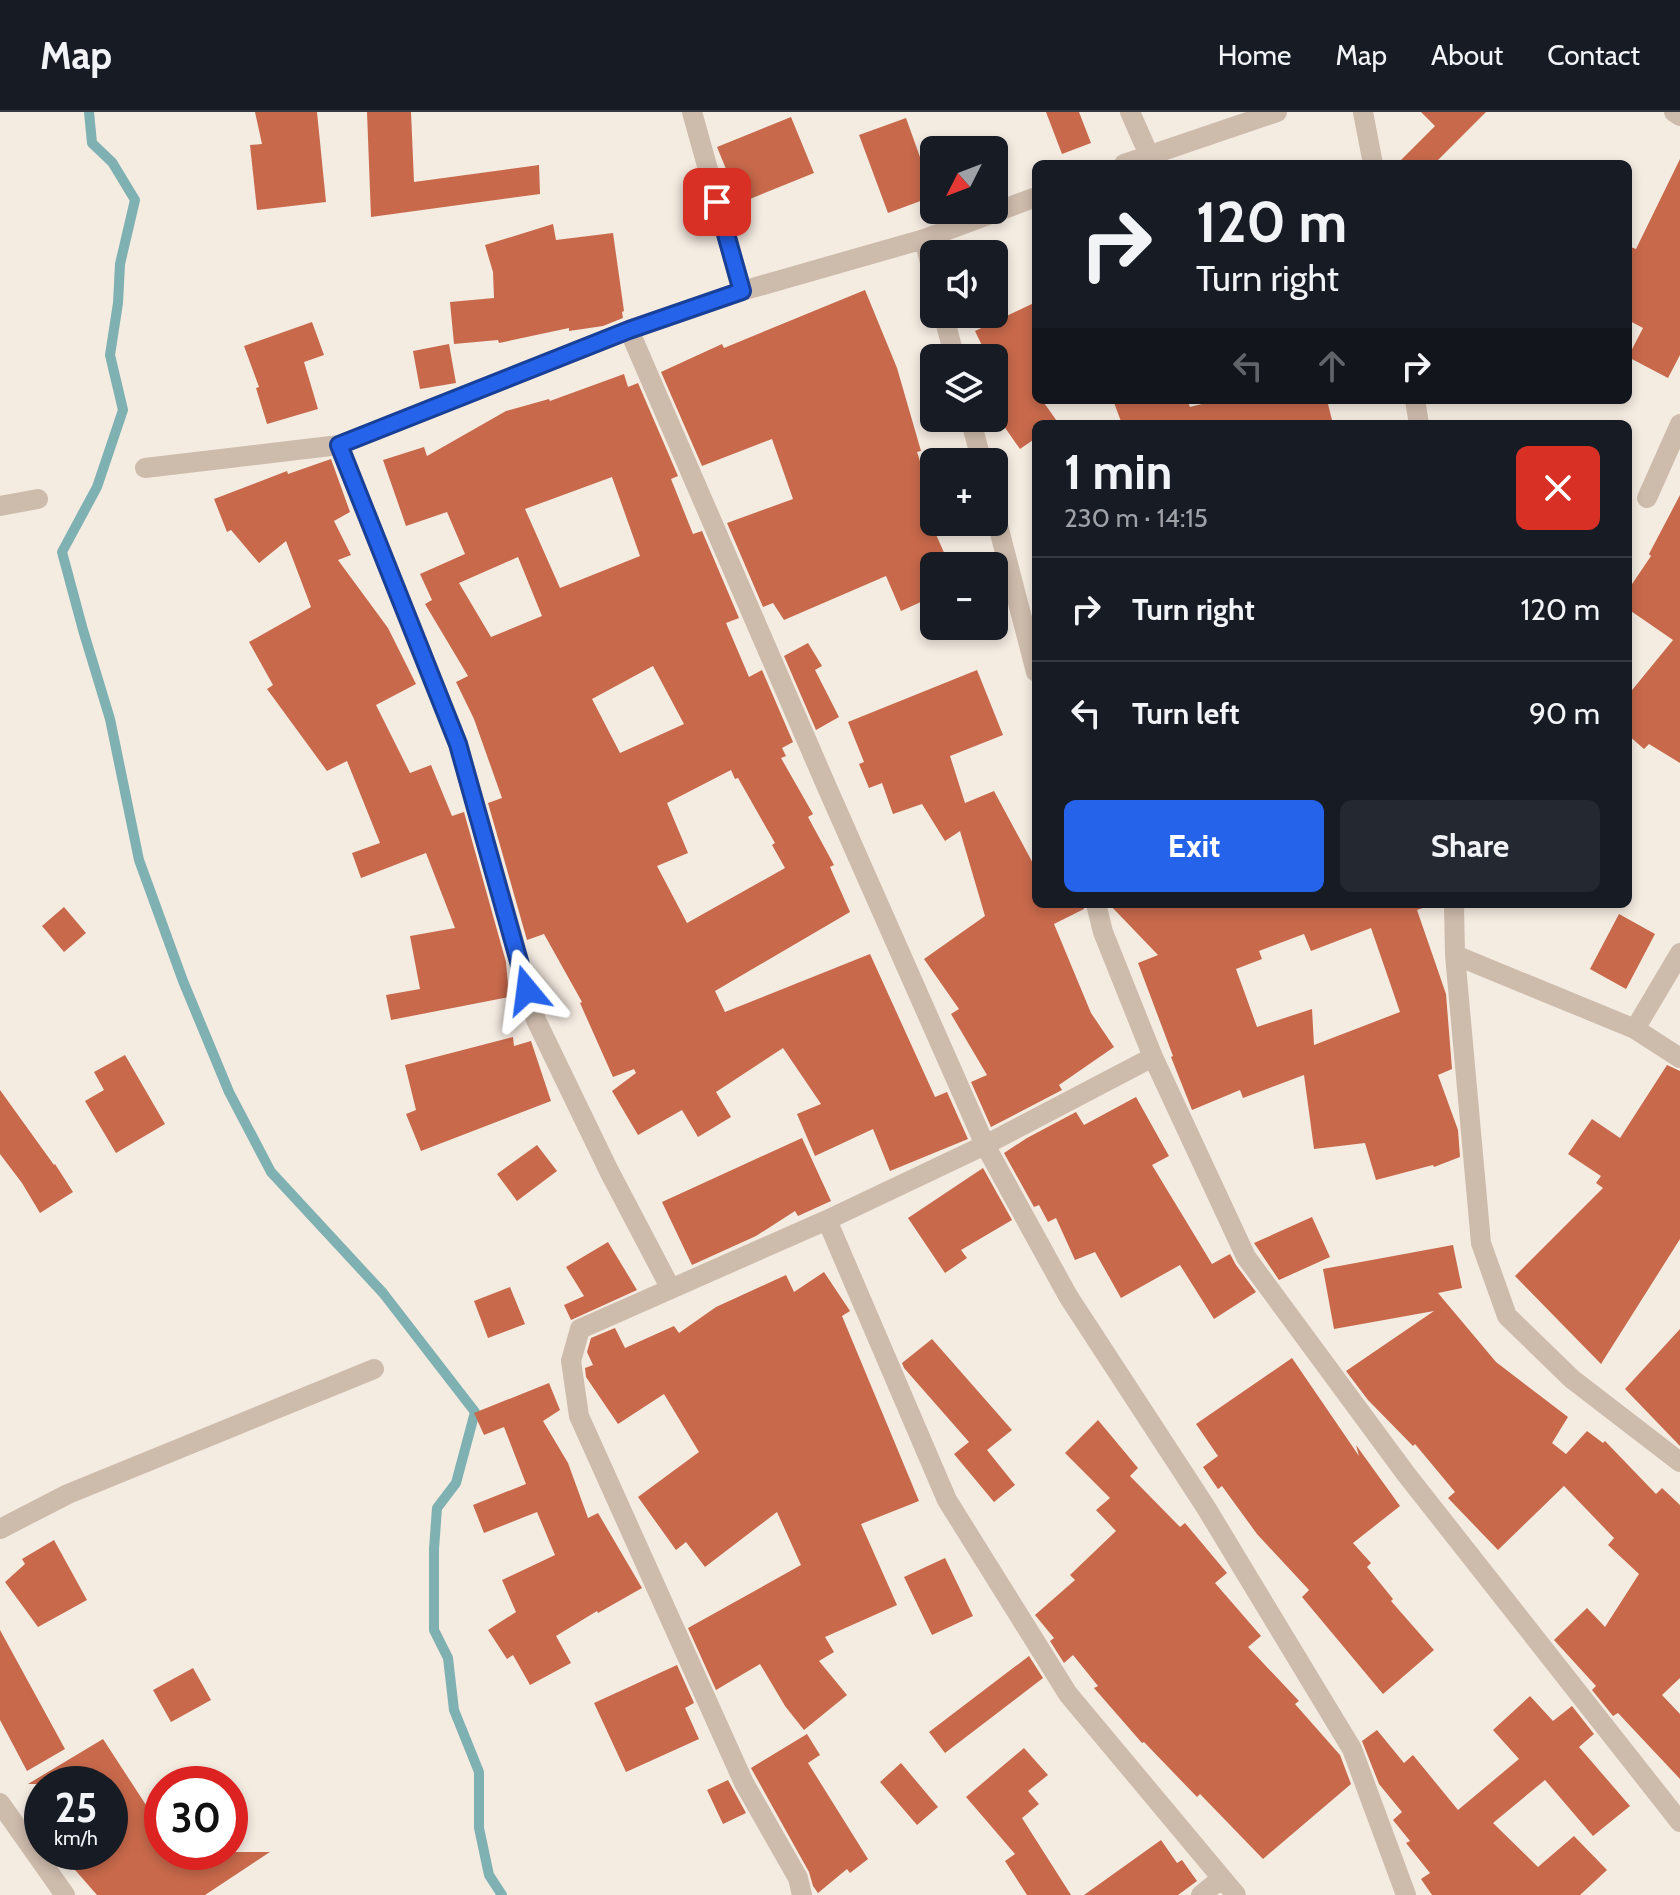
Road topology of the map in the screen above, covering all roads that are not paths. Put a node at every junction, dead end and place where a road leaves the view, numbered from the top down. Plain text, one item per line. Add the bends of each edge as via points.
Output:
1 (692, 112) edge
2 (1130, 112) edge
3 (1277, 112) edge
4 (1363, 112) edge
5 (1674, 112) edge
6 (1680, 116) edge
7 (1149, 155) junction
8 (1135, 160) edge
9 (1372, 160) edge
10 (1032, 198) edge
11 (924, 239) joint
12 (742, 291) junction
13 (629, 330) junction
14 (1680, 424) edge
15 (339, 445) junction
16 (145, 468) dead end
17 (1647, 498) dead end
18 (38, 499) dead end
19 (0, 506) edge
20 (1001, 536) edge
21 (1032, 657) edge
22 (1097, 908) edge
23 (1454, 908) edge
24 (1680, 953) edge
25 (1455, 955) junction
26 (1635, 1029) junction
27 (1153, 1057) junction
28 (1680, 1058) edge
29 (985, 1145) junction
30 (827, 1220) junction
31 (671, 1289) junction
32 (374, 1369) dead end
33 (1680, 1462) edge
34 (0, 1529) edge
35 (0, 1803) edge
36 (1680, 1822) edge
37 (1222, 1878) junction
38 (64, 1895) edge
39 (802, 1895) edge
40 (1201, 1895) edge
41 (1236, 1895) edge
42 (1406, 1895) edge

1 - 12 street
2 - 7 street
3 - 7 street
4 - 9 street
5 - 6 street
7 - 8 street
10 - 11 street
11 - 12 street
12 - 13 street
13 - 15 street
13 - 29 street
14 - 17 street
15 - 16 street
15 - 31 street via 458,744 536,1020
18 - 19 street
20 - 21 street
22 - 27 street
23 - 25 street
24 - 26 street
25 - 26 street
25 - 33 street via 1481,1243 1507,1316 1572,1379
26 - 28 street
27 - 29 street
27 - 36 street via 1246,1257 1406,1474
29 - 30 street
29 - 42 street via 1068,1296 1205,1506 1352,1749
30 - 31 street
30 - 37 street via 947,1500 1068,1694
31 - 39 street via 580,1329 571,1361 579,1416 744,1783 798,1878
32 - 34 street via 68,1494
35 - 38 street
37 - 40 street
37 - 41 street

